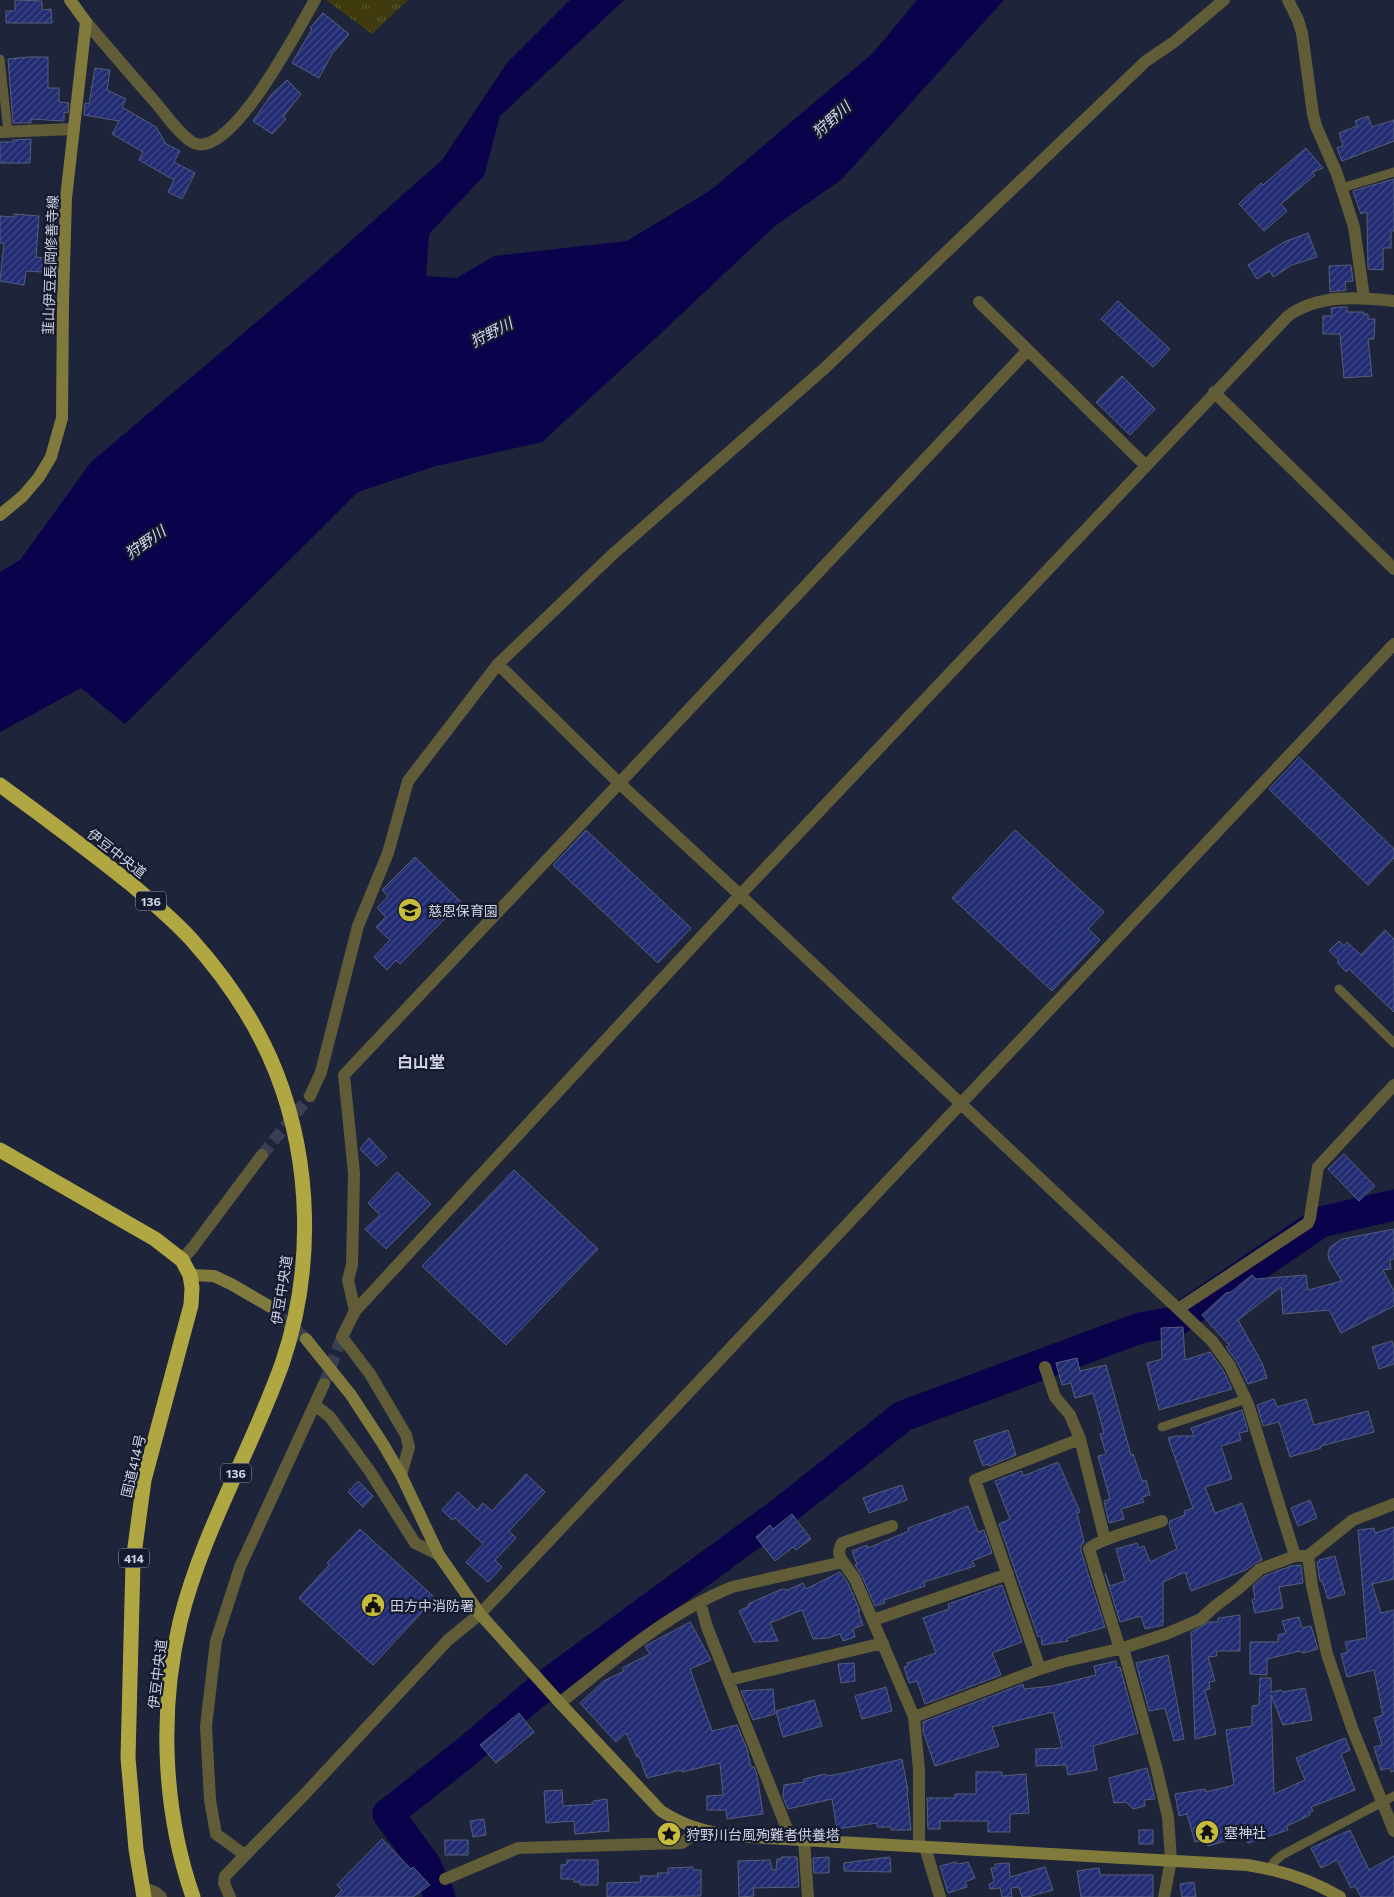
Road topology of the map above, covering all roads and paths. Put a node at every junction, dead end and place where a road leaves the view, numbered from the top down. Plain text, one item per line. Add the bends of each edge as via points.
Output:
1 (70, 0) edge
2 (316, 0) edge
3 (1224, 0) edge
4 (1288, 0) edge
5 (86, 22) junction
6 (0, 60) edge
7 (73, 129) junction
8 (4, 132) edge
9 (1394, 172) edge
10 (1342, 188) junction
11 (1364, 298) junction
12 (1394, 301) edge
13 (979, 302) dead end
14 (1027, 351) junction
15 (1214, 392) junction
16 (1145, 465) junction
17 (0, 515) edge
18 (1394, 569) edge
19 (1394, 644) edge
20 (498, 664) junction
21 (618, 782) junction
22 (0, 784) edge
23 (0, 795) edge
24 (740, 895) junction
25 (1339, 989) dead end
26 (1394, 1043) edge
27 (264, 1056) junction
28 (1394, 1085) edge
29 (310, 1096) tunnel mouth
30 (960, 1103) junction
31 (0, 1150) edge
32 (262, 1155) tunnel mouth
33 (182, 1260) junction
34 (190, 1275) junction
35 (269, 1306) tunnel mouth
36 (1178, 1310) junction
37 (355, 1311) junction
38 (306, 1340) tunnel mouth
39 (1045, 1367) dead end
40 (324, 1384) tunnel mouth
41 (1246, 1399) junction
42 (315, 1405) junction
43 (1162, 1427) dead end
44 (1080, 1440) junction
45 (400, 1475) junction
46 (1394, 1504) edge
47 (1162, 1521) dead end
48 (892, 1526) dead end
49 (1105, 1540) junction
50 (439, 1555) junction
51 (1295, 1556) junction
52 (1308, 1556) junction
53 (843, 1562) junction
54 (1008, 1574) junction
55 (700, 1602) junction
56 (480, 1614) junction
57 (873, 1620) junction
58 (883, 1643) junction
59 (1121, 1648) junction
60 (1040, 1669) junction
61 (729, 1680) junction
62 (560, 1703) junction
63 (914, 1717) junction
64 (1394, 1796) edge
65 (1382, 1802) junction
66 (700, 1830) junction
67 (1394, 1831) edge
68 (791, 1839) junction
69 (804, 1840) junction
70 (922, 1846) junction
71 (245, 1855) junction
72 (1171, 1860) junction
73 (1270, 1869) junction
74 (445, 1879) dead end
75 (143, 1892) edge
76 (161, 1897) edge
77 (184, 1897) edge
78 (193, 1897) edge
79 (230, 1897) edge
80 (808, 1897) edge
81 (940, 1897) edge
82 (1164, 1897) edge
83 (1340, 1897) edge

1 - 5 street
2 - 5 street via 253,104 225,134 202,144 193,143 175,125
3 - 20 street via 1146,61 825,368 613,554
4 - 10 street via 1302,33 1316,126
5 - 7 street, 韮山伊豆長岡修善寺線
6 - 8 lane
7 - 8 street
7 - 17 street, 韮山伊豆長岡修善寺線 via 66,207 62,418 51,457 39,477
9 - 10 lane
10 - 11 street via 1354,227
11 - 12 street
11 - 15 street via 1316,302 1298,309
13 - 14 street
14 - 16 street
14 - 21 street
15 - 16 street
15 - 18 street
16 - 24 street
19 - 30 street
20 - 21 street
20 - 29 street via 408,780 388,853 358,926 326,1055
21 - 24 street
21 - 37 street via 344,1075 354,1173 352,1265 348,1280
22 - 27 highway, 伊豆中央道 / 136 via 108,866 181,928 224,980 249,1018
23 - 27 highway, 伊豆中央道 / 136 via 176,933 203,964
24 - 30 street
24 - 37 street
25 - 26 lane
27 - 77 highway, 伊豆中央道 / 136 via 291,1163 295,1213 292,1270 281,1333 272,1360 181,1585 171,1619 160,1700 160,1785 171,1855
27 - 78 highway, 伊豆中央道 / 136 via 276,1073 285,1099 299,1159 304,1213 302,1272 282,1363 201,1557 183,1614 174,1657 169,1701 170,1784 181,1853
28 - 36 street via 1318,1167 1308,1223
30 - 36 street
30 - 56 street
31 - 33 highway, 国道414号 / 414 via 154,1240
32 - 33 street
33 - 34 highway, 国道414号 / 414
34 - 35 street via 214,1276
34 - 75 highway, 国道414号 / 414 via 190,1305 144,1480 133,1562 128,1758
36 - 41 street via 1221,1352
37 - 45 street via 342,1337 370,1374 406,1435 409,1447
38 - 45 street via 351,1395
39 - 44 street via 1055,1396 1070,1415
40 - 42 street
41 - 43 lane
41 - 51 street
42 - 50 street via 330,1417 358,1455 415,1543
42 - 71 street via 240,1567 216,1640 206,1726 210,1800 216,1834
44 - 49 street
44 - 54 street via 975,1480
45 - 50 street
46 - 52 street via 1353,1520
47 - 49 street
48 - 53 street via 842,1544 838,1555
49 - 59 street via 1089,1549
50 - 56 street
51 - 52 street
51 - 59 street via 1260,1569 1201,1619
52 - 65 street via 1327,1654
53 - 55 street via 732,1587
53 - 57 street
54 - 57 street
54 - 60 street
55 - 61 street
55 - 62 street via 636,1643
56 - 62 street
56 - 71 street via 448,1640
57 - 58 street
58 - 61 street
58 - 63 street
59 - 60 street
59 - 72 street via 1156,1766 1168,1817
60 - 63 street
61 - 68 street
62 - 66 street via 661,1811
63 - 70 street
64 - 65 lane
65 - 67 street
65 - 73 lane via 1282,1855
66 - 68 street via 731,1836
66 - 74 street via 682,1842 518,1848
68 - 69 street
69 - 70 street
69 - 80 street
70 - 72 street
70 - 81 street
71 - 79 street via 225,1876 224,1883
72 - 73 street
72 - 82 street
73 - 83 street
75 - 76 street via 155,1892

